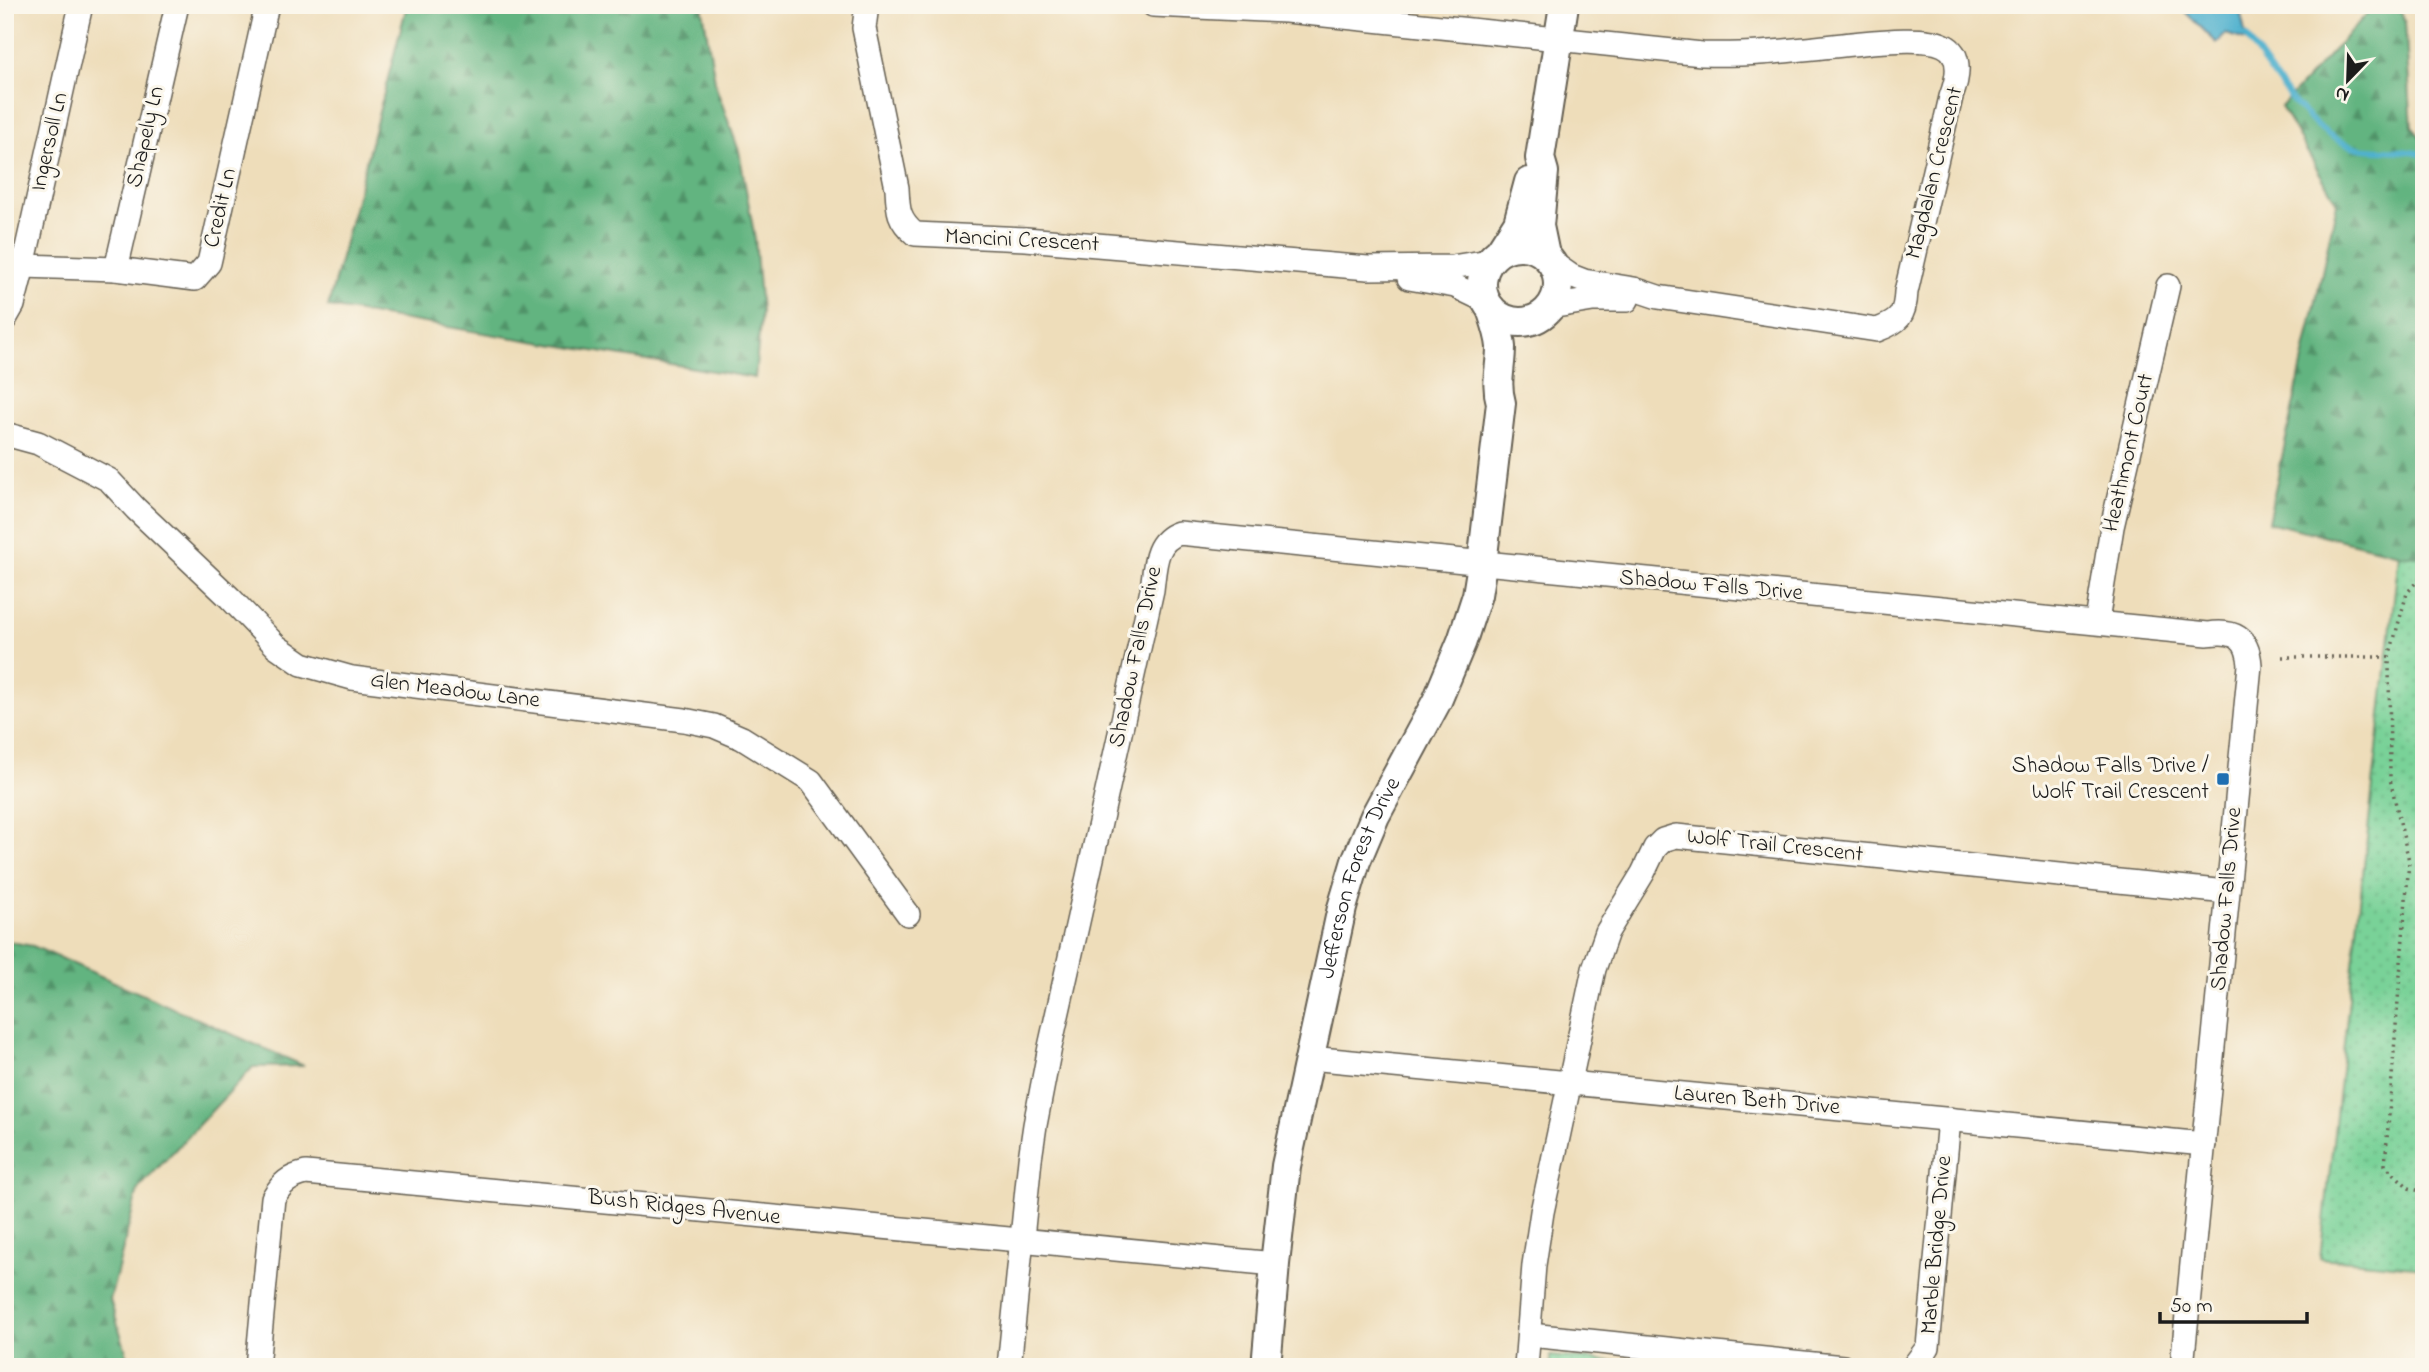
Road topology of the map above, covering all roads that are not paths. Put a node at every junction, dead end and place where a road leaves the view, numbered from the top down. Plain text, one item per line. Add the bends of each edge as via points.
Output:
1 (80, 5) edge
2 (177, 5) edge
3 (267, 5) edge
4 (867, 5) edge
5 (1153, 5) edge
6 (1564, 5) edge
7 (1250, 8) edge
8 (1559, 39) junction
9 (1540, 158) junction
10 (1495, 256) junction
11 (1548, 259) junction
12 (23, 266) junction
13 (1368, 268) junction
14 (116, 269) junction
15 (2168, 286) dead end
16 (1658, 297) junction
17 (1489, 305) junction
18 (1545, 312) junction
19 (5, 319) edge
20 (1501, 402) junction
21 (5, 434) edge
22 (1482, 564) junction
23 (2096, 621) junction
24 (2227, 892) junction
25 (908, 914) dead end
26 (1310, 1058) junction
27 (1569, 1083) junction
28 (1949, 1119) junction
29 (2204, 1144) junction
30 (1021, 1241) junction
31 (1275, 1264) junction
32 (1530, 1335) junction
33 (257, 1367) edge
34 (1009, 1367) edge
35 (1266, 1367) edge
36 (1526, 1367) edge
37 (1843, 1367) edge
38 (1913, 1367) edge
39 (2182, 1367) edge

1 - 12 street, Ingersoll Ln
2 - 14 street, Shapely Ln
3 - 14 street, Credit Ln via 209,262 195,279
4 - 13 street, Mancini Crescent via 864,28 897,206 902,224 915,234
5 - 7 street
6 - 8 street
7 - 8 street
8 - 9 street
8 - 16 street, Magdalan Crescent via 1734,55 1894,41 1943,45 1954,54 1959,76 1906,292 1906,309 1894,324 1877,330
9 - 10 street via 1532,170 1518,223
9 - 11 street via 1544,172 1539,226
10 - 11 street via 1520,246 1531,247
10 - 13 street, Mancini Crescent via 1452,267
10 - 17 street via 1483,276
11 - 16 street, Magdalan Crescent via 1584,281
11 - 18 street via 1558,282 1555,298
12 - 14 street, Credit Ln
12 - 19 street, Ingersoll Ln
13 - 17 street, Mancini Crescent via 1455,286
15 - 23 street, Heathmont Court via 2112,527
16 - 18 street, Magdalan Crescent via 1593,300
17 - 18 street via 1501,316 1517,321 1529,321
17 - 20 street, Jefferson Forest Drive via 1499,331 1497,388
18 - 20 street, Jefferson Forest Drive via 1519,351 1509,390
20 - 22 street, Jefferson Forest Drive
21 - 25 street, Glen Meadow Lane via 38,443 109,480 276,646 302,664 352,678 684,720 743,738 811,781
22 - 23 street, Shadow Falls Drive
22 - 26 street, Jefferson Forest Drive via 1477,595 1452,671 1356,861
22 - 30 street, Shadow Falls Drive via 1179,533 1164,541 1155,562 1050,1047
23 - 24 street, Shadow Falls Drive via 2224,632 2240,639 2249,650
24 - 27 street, Wolf Trail Crescent via 1676,836 1655,848 1607,932 1594,969
24 - 29 street, Shadow Falls Drive
26 - 27 street, Lauren Beth Drive
26 - 31 street, Jefferson Forest Drive via 1286,1166
27 - 28 street, Lauren Beth Drive
27 - 32 street, Wolf Trail Crescent via 1542,1212
28 - 29 street, Lauren Beth Drive
28 - 38 street, Marble Bridge Drive via 1928,1348
29 - 39 street, Shadow Falls Drive
30 - 31 street, Bush Ridges Avenue
30 - 33 street, Bush Ridges Avenue via 306,1173 279,1186 273,1198
30 - 34 street, Shadow Falls Drive
31 - 35 street, Jefferson Forest Drive
32 - 36 street, Wolf Trail Crescent
32 - 37 street

